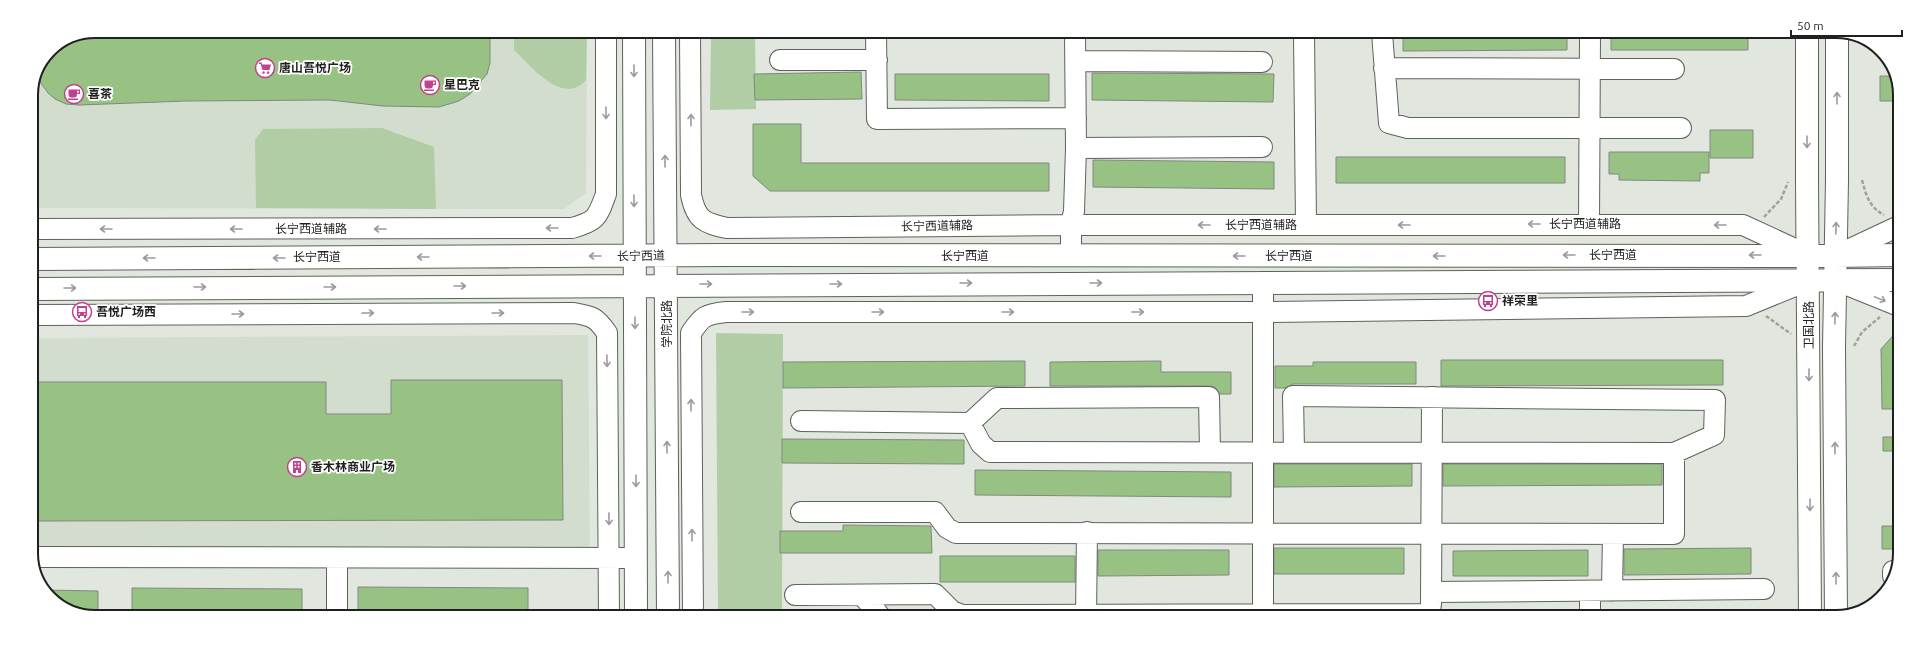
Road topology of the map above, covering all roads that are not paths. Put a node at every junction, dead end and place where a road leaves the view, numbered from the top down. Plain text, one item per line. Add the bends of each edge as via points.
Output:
1 (606, 38) edge
2 (634, 38) edge
3 (664, 38) edge
4 (690, 38) edge
5 (876, 38) edge
6 (1076, 38) edge
7 (1304, 38) edge
8 (1382, 38) edge
9 (1590, 38) edge
10 (1807, 38) edge
11 (1837, 38) edge
12 (780, 60) dead end
13 (876, 60) junction
14 (1076, 61) junction
15 (1262, 62) dead end
16 (1384, 68) junction
17 (1590, 68) junction
18 (1674, 69) dead end
19 (1076, 118) junction
20 (1681, 128) dead end
21 (1590, 129) junction
22 (1262, 147) dead end
23 (1076, 148) junction
24 (1892, 221) edge
25 (1071, 224) junction
26 (1589, 224) junction
27 (1306, 225) junction
28 (38, 229) edge
29 (1808, 255) junction
30 (1893, 255) edge
31 (634, 256) junction
32 (667, 256) junction
33 (1071, 256) junction
34 (1835, 256) junction
35 (38, 259) edge
36 (1809, 280) junction
37 (1836, 280) junction
38 (1893, 280) edge
39 (1263, 282) junction
40 (634, 284) junction
41 (667, 284) junction
42 (38, 288) edge
43 (1892, 311) edge
44 (1262, 312) junction
45 (38, 315) edge
46 (1432, 397) junction
47 (801, 421) dead end
48 (970, 423) junction
49 (1294, 451) junction
50 (1210, 452) junction
51 (1262, 452) junction
52 (1432, 452) junction
53 (1674, 453) junction
54 (801, 512) dead end
55 (1087, 532) junction
56 (1262, 532) junction
57 (1431, 534) junction
58 (1613, 534) junction
59 (38, 557) edge
60 (337, 558) junction
61 (609, 558) junction
62 (636, 558) junction
63 (1764, 590) dead end
64 (1590, 591) junction
65 (1612, 591) junction
66 (1431, 592) junction
67 (795, 595) dead end
68 (862, 595) junction
69 (337, 610) edge
70 (609, 610) edge
71 (636, 610) edge
72 (668, 610) edge
73 (693, 610) edge
74 (875, 610) edge
75 (951, 610) edge
76 (1086, 610) edge
77 (1263, 610) edge
78 (1433, 610) edge
79 (1590, 610) edge
80 (1810, 610) edge
81 (1836, 610) edge

1 -> 28 street, 长宁西道辅路 via 606,194 599,213 590,223 572,228
2 -> 31 main road
32 -> 3 main road, 学院北路
25 -> 4 street, 长宁西道辅路 via 727,228 707,224 694,210 691,195
5 - 13 street
6 - 14 street
7 - 27 street
8 - 16 street
9 - 17 street
10 -> 29 main road, 卫国北路
34 -> 11 main road
12 - 13 street
13 - 19 street via 877,119
14 - 15 street
14 - 19 street
16 - 17 street
16 - 21 street via 1389,123 1408,128
17 - 18 street
17 - 21 street
19 - 23 street
20 - 21 street
21 - 26 street
22 - 23 street
23 - 25 street via 1074,212
24 - 34 street
27 -> 25 street, 长宁西道辅路
25 - 33 street
26 -> 27 street, 长宁西道辅路
29 -> 26 street, 长宁西道辅路 via 1743,225
29 -> 33 main road, 长宁西道
29 - 34 main road, 长宁西道
29 - 36 main road, 卫国北路
30 - 34 main road, 长宁西道
31 - 32 main road, 长宁西道
31 -> 35 main road, 长宁西道
31 - 40 main road
32 - 33 main road, 长宁西道
32 - 41 main road, 学院北路
34 - 37 main road
36 - 37 main road
36 - 39 main road
36 - 44 street via 1746,306
36 -> 80 main road, 卫国北路
37 - 38 main road
37 -> 43 street
81 -> 37 main road
41 -> 39 main road
39 - 44 street
40 - 41 main road
42 -> 40 main road
40 -> 62 main road
72 -> 41 main road, 学院北路
44 - 51 street
73 -> 44 street via 691,333 700,320 709,314
45 -> 61 street via 590,315 599,321 607,333
46 - 49 street via 1293,396
46 - 52 street
46 - 53 street via 1715,400 1714,435
47 - 48 street
48 - 50 street via 981,444 990,452
48 - 50 street via 997,398 1209,397
49 - 51 street
49 - 52 street
50 - 51 street
51 - 56 street
52 - 53 street
52 - 57 street
53 - 58 street via 1674,534
54 - 55 street via 935,512 947,528 956,533
55 - 56 street
55 - 76 street
56 - 57 street
56 - 77 street
57 - 58 street
57 - 66 street
58 - 65 street
59 - 60 street
60 - 61 street
60 - 69 street
61 - 62 street
61 - 70 street
62 - 71 main road
63 - 65 street
64 - 65 street
64 - 66 street
64 - 79 street
66 - 78 street
67 - 68 street
68 - 74 street
68 - 75 street via 935,594

